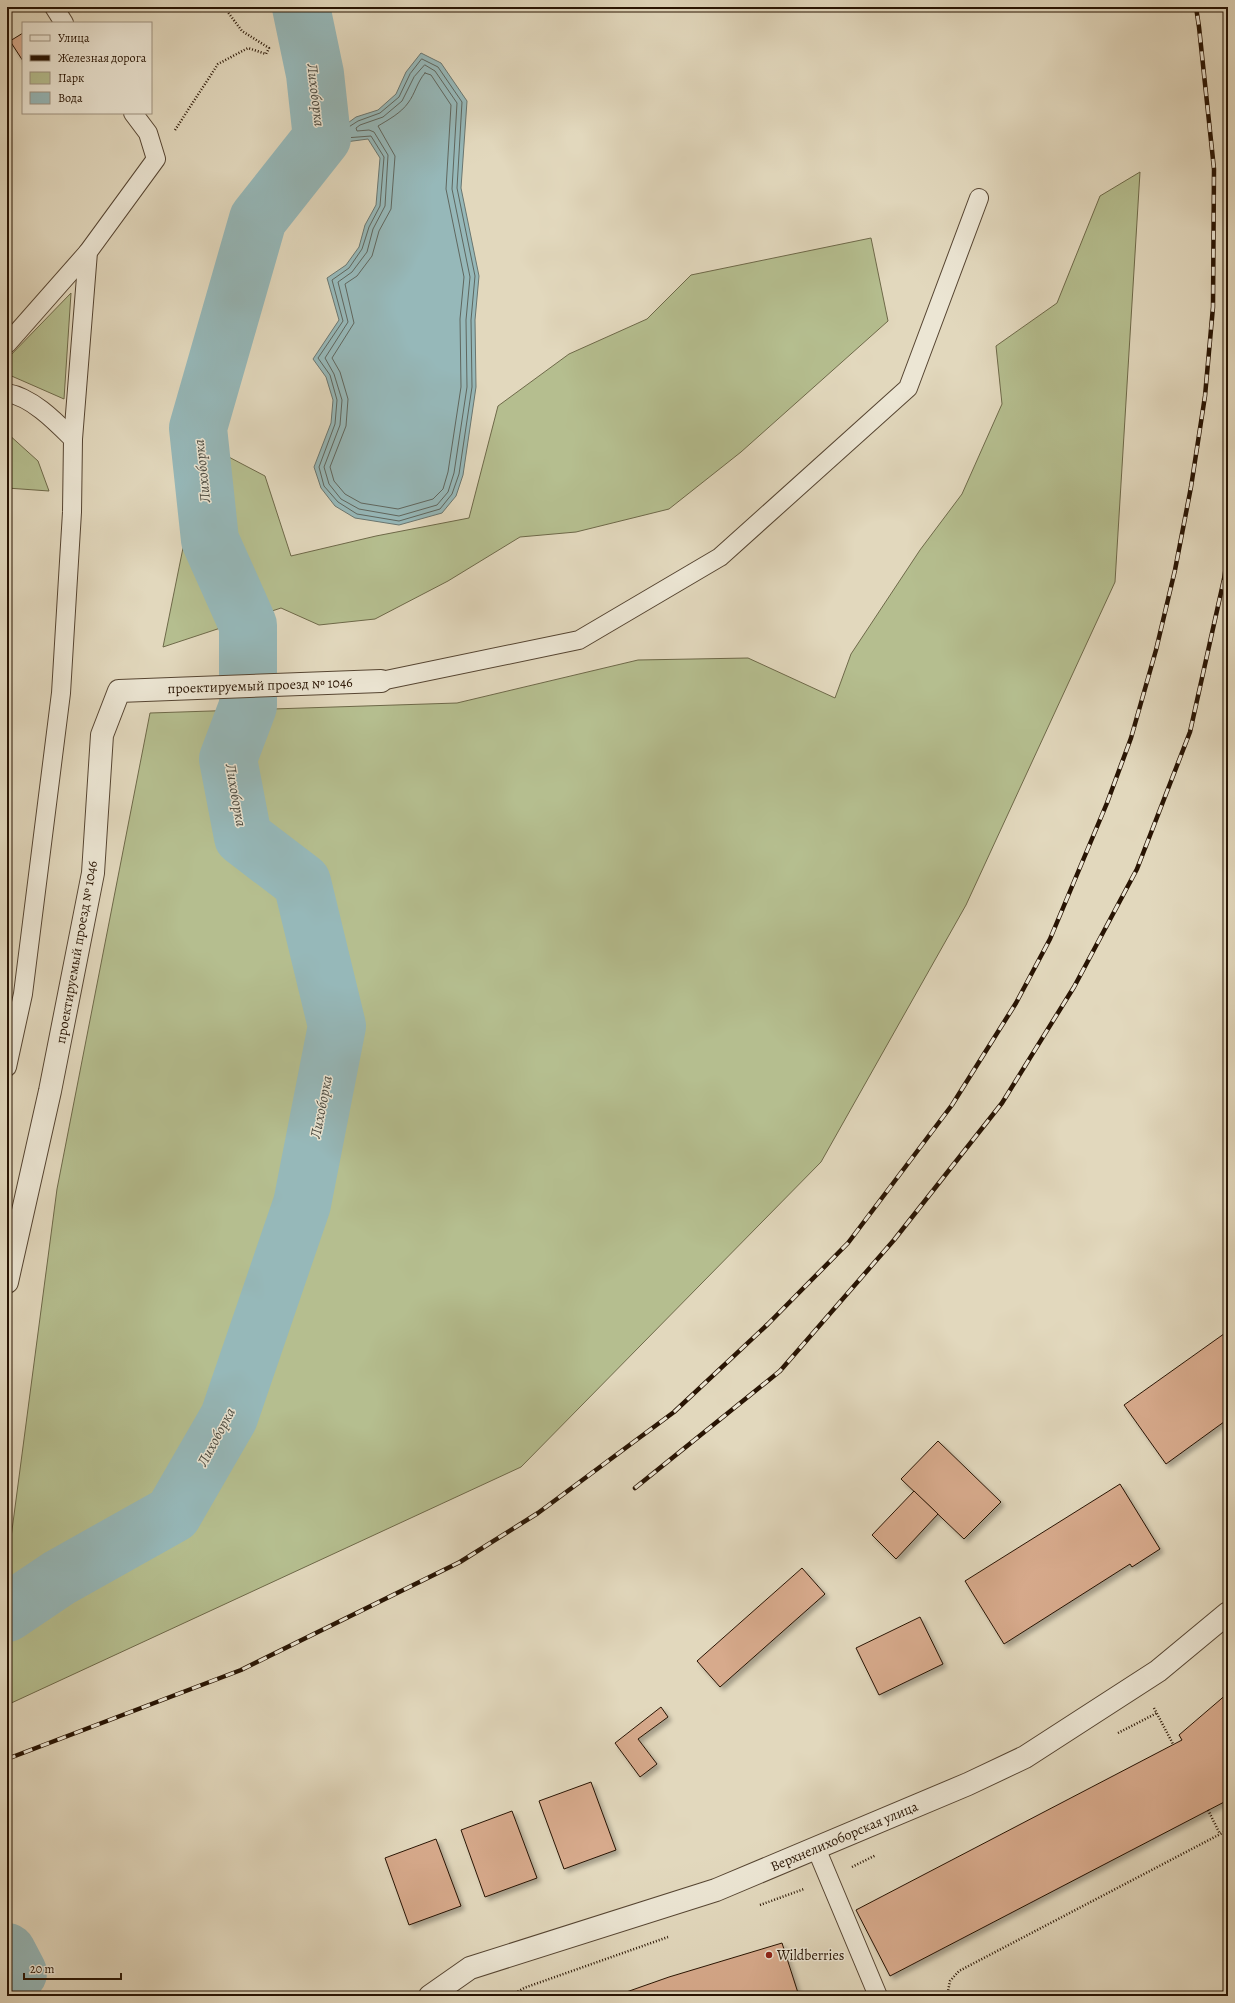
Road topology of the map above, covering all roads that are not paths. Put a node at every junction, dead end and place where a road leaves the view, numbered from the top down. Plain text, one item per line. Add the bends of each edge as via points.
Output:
1 (54, 7) edge
2 (63, 22) edge
3 (134, 114) edge
4 (979, 198) dead end
5 (88, 252) junction
6 (7, 344) edge
7 (7, 393) edge
8 (73, 439) junction
9 (381, 681) joint
10 (7, 1068) edge
11 (7, 1282) edge
12 (1228, 1613) edge
13 (816, 1848) junction
14 (430, 1996) edge
15 (878, 1996) edge

1 - 2 lane
3 - 5 lane via 148,133 156,159
4 - 9 lane via 908,388 720,557 579,640
5 - 6 lane
5 - 8 lane
7 - 8 lane via 16,394 51,416
8 - 10 lane via 72,512 61,693 23,994
9 - 11 street, проектируемый проезд № 1046 via 119,691 102,735 93,873 50,1091
12 - 13 street, Верхнелихоборская улица via 1158,1671 1024,1757 968,1784
13 - 14 street, Верхнелихоборская улица via 716,1890 470,1968
13 - 15 lane

